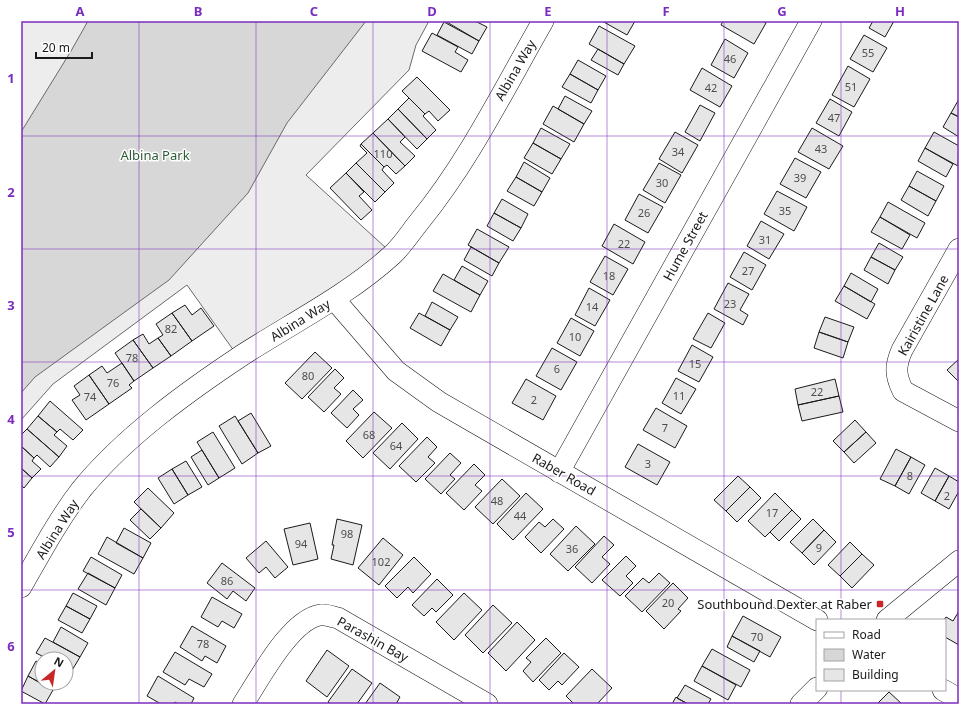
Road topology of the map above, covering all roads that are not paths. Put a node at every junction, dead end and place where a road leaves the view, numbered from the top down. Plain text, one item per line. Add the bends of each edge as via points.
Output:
1 (543, 21) edge
2 (811, 21) edge
3 (959, 249) edge
4 (334, 299) junction
5 (959, 421) edge
6 (559, 472) junction
7 (959, 561) edge
8 (21, 587) edge
9 (816, 619) edge
10 (888, 619) edge
11 (816, 689) edge
12 (945, 691) edge
13 (959, 699) edge
14 (243, 704) edge
15 (487, 704) edge
16 (801, 704) edge

1 - 4 street, Albina Way via 463,162 432,207 393,254
2 - 6 street, Hume Street
3 - 5 street, Kairistine Lane via 896,364 903,391
4 - 6 street, Raber Road via 396,371 439,402
4 - 8 street, Albina Way via 184,394 118,451 82,489 57,524
6 - 9 street, Raber Road
7 - 10 street
11 - 16 street
12 - 13 street
14 - 15 street, Parashin Bay via 263,670 289,637 305,621 321,615 338,618

